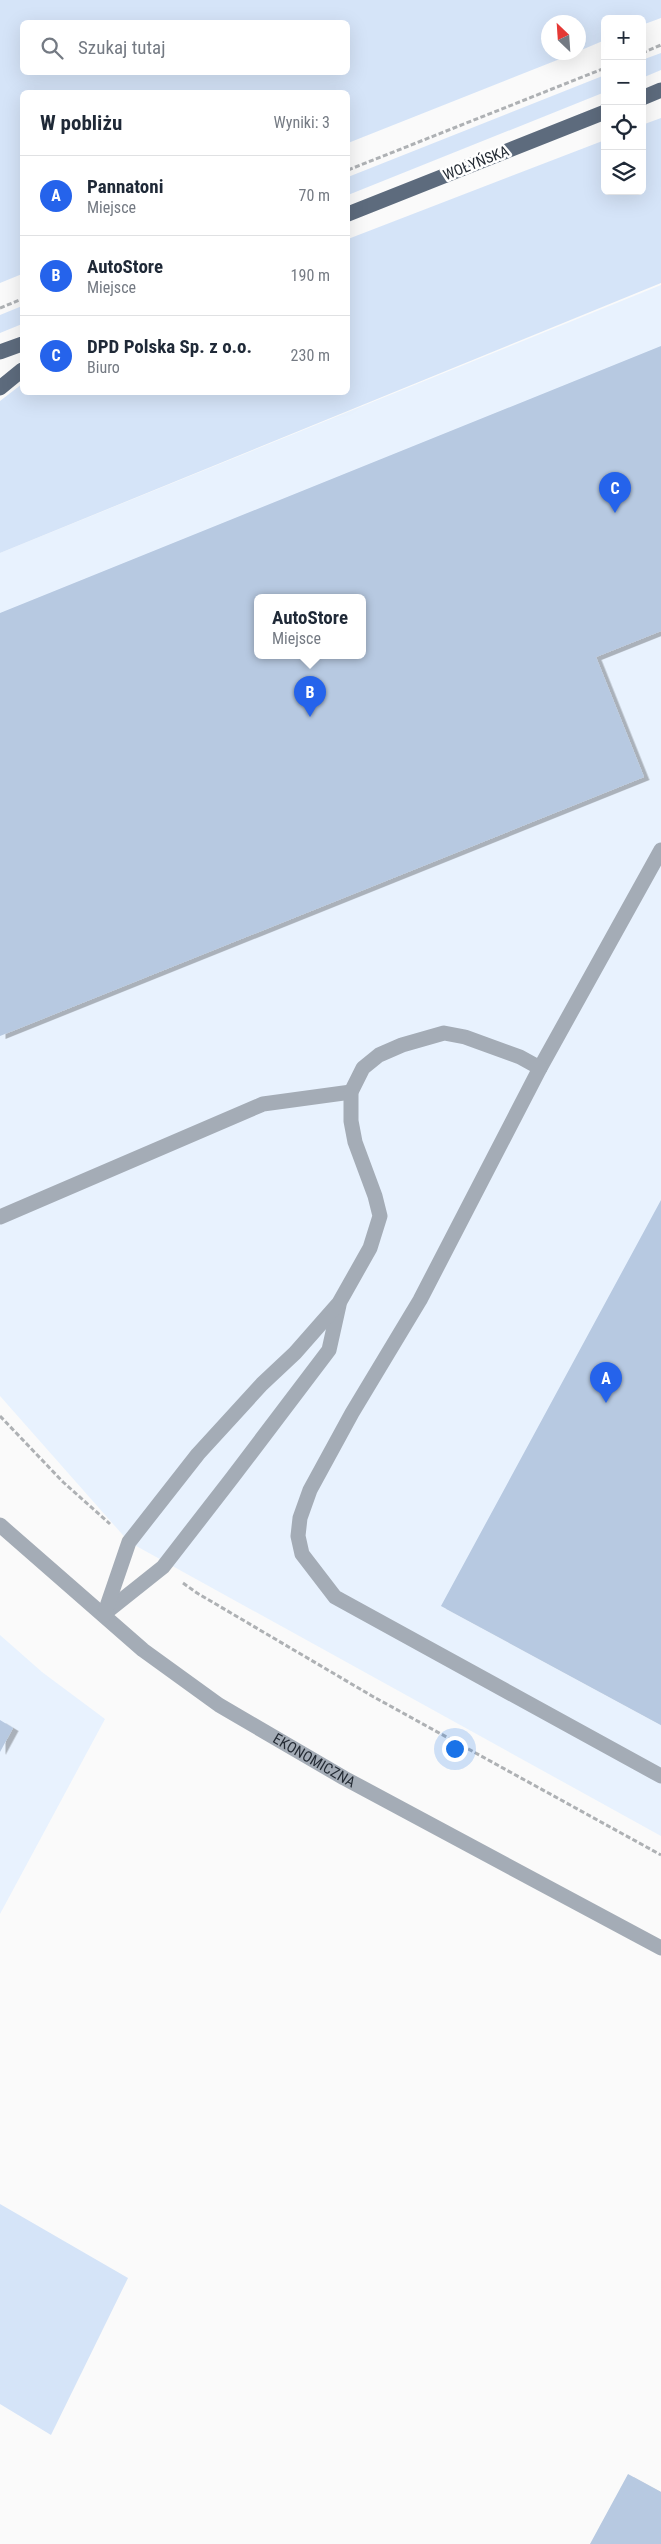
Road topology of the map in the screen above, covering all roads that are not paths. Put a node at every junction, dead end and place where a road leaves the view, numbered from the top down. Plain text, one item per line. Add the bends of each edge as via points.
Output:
1 (661, 90) edge
2 (646, 96) edge
3 (601, 114) edge
4 (350, 213) edge
5 (20, 345) edge
6 (0, 352) edge
7 (20, 372) edge
8 (0, 388) edge
9 (661, 850) edge
10 (540, 1068) junction
11 (351, 1092) junction
12 (0, 1217) edge
13 (339, 1303) junction
14 (0, 1525) edge
15 (104, 1615) junction
16 (661, 1776) edge
17 (661, 1948) edge

1 - 2 main road
3 - 4 main road, WOŁYŃSKA
5 - 6 main road
7 - 8 main road
9 - 10 street
10 - 11 street via 502,1050 444,1033 379,1055 363,1068
10 - 16 street via 420,1300 310,1490 300,1518 298,1536 302,1554 335,1597
11 - 12 street via 263,1104
11 - 13 street via 355,1142 380,1216 370,1248
13 - 15 street via 295,1354 262,1384 198,1454 129,1542
13 - 15 street via 329,1350 163,1567
14 - 15 street, EKONOMICZNA
15 - 17 street, EKONOMICZNA via 144,1650 219,1705 344,1778

